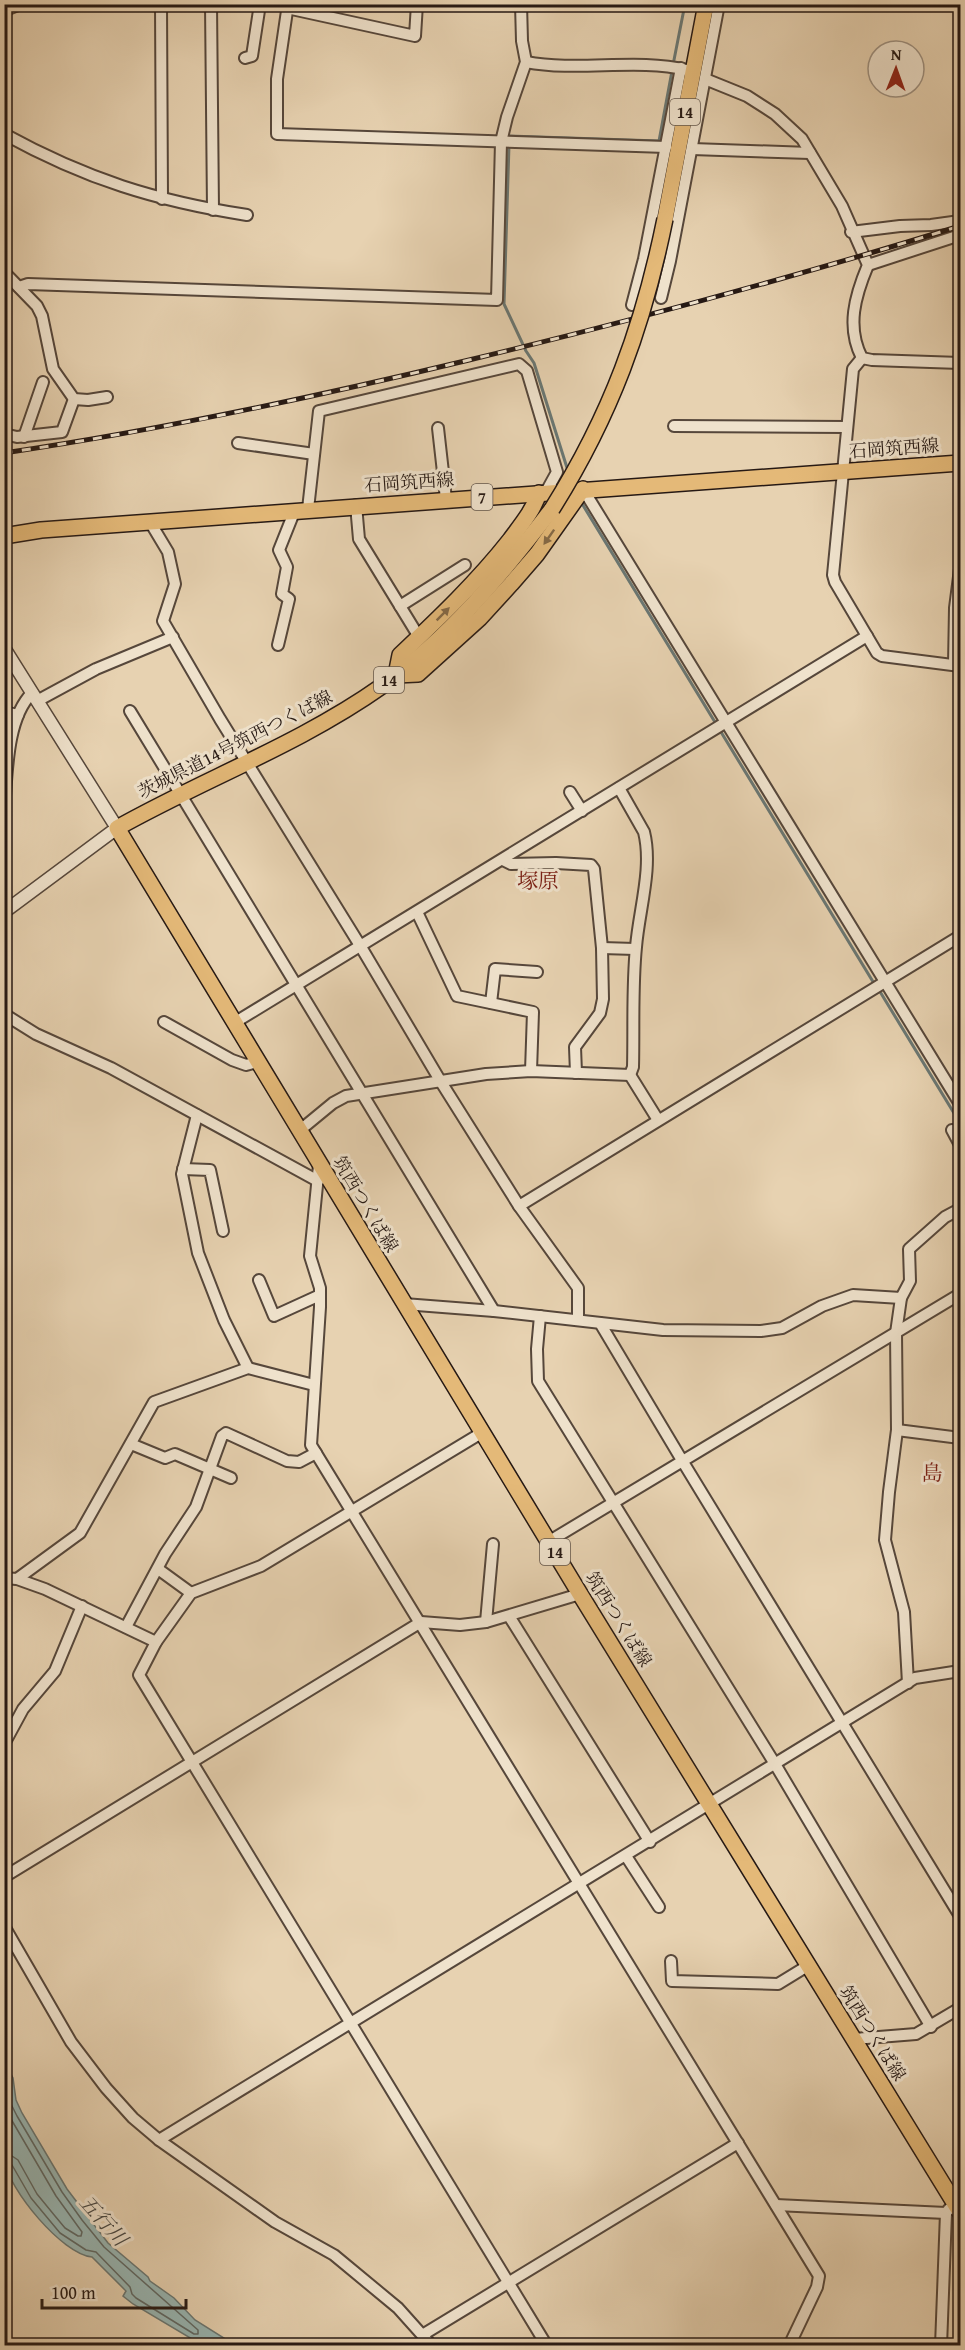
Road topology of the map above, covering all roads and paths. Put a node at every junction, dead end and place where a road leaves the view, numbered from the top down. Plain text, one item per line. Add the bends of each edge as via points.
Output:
1 (19, 4) edge
2 (161, 4) edge
3 (211, 4) edge
4 (260, 4) edge
5 (417, 4) edge
6 (521, 4) edge
7 (706, 4) edge
8 (719, 4) edge
9 (287, 6) edge
10 (4, 10) edge
11 (245, 58) dead end
12 (526, 62) junction
13 (689, 71) junction
14 (4, 134) edge
15 (506, 142) junction
16 (666, 147) junction
17 (692, 149) junction
18 (810, 153) junction
19 (162, 199) junction
20 (213, 210) junction
21 (247, 215) dead end
22 (960, 220) edge
23 (851, 232) junction
24 (960, 235) edge
25 (867, 265) junction
26 (4, 272) edge
27 (19, 286) junction
28 (661, 298) dead end
29 (632, 305) dead end
30 (862, 358) junction
31 (960, 363) edge
32 (43, 382) dead end
33 (107, 397) dead end
34 (74, 399) junction
35 (674, 426) dead end
36 (847, 427) junction
37 (438, 428) dead end
38 (4, 434) edge
39 (24, 437) junction
40 (238, 442) dead end
41 (314, 454) junction
42 (960, 463) edge
43 (844, 471) junction
44 (583, 489) junction
45 (542, 492) junction
46 (446, 499) junction
47 (356, 505) junction
48 (301, 509) junction
49 (150, 522) junction
50 (4, 536) edge
51 (465, 565) dead end
52 (960, 570) edge
53 (400, 606) junction
54 (867, 636) junction
55 (173, 637) junction
56 (419, 637) junction
57 (278, 645) dead end
58 (4, 648) edge
59 (957, 666) edge
60 (396, 675) junction
61 (34, 697) junction
62 (130, 711) dead end
63 (4, 712) edge
64 (18, 715) junction
65 (720, 727) junction
66 (248, 764) junction
67 (619, 788) junction
68 (570, 792) dead end
69 (181, 796) junction
70 (4, 810) edge
71 (582, 811) junction
72 (117, 828) junction
73 (503, 860) junction
74 (5, 909) edge
75 (417, 912) junction
76 (960, 936) edge
77 (361, 947) junction
78 (602, 948) junction
79 (636, 950) junction
80 (537, 972) dead end
81 (880, 985) junction
82 (297, 986) junction
83 (491, 1003) junction
84 (4, 1014) edge
85 (164, 1022) dead end
86 (234, 1023) junction
87 (257, 1062) junction
88 (531, 1071) junction
89 (576, 1073) junction
90 (630, 1075) junction
91 (441, 1082) junction
92 (363, 1094) junction
93 (960, 1104) edge
94 (197, 1115) junction
95 (658, 1120) junction
96 (952, 1130) dead end
97 (299, 1131) junction
98 (960, 1145) edge
99 (319, 1165) junction
100 (183, 1169) junction
101 (318, 1181) junction
102 (519, 1206) junction
103 (960, 1209) edge
104 (223, 1231) dead end
105 (259, 1280) dead end
106 (960, 1294) edge
107 (320, 1295) junction
108 (900, 1298) junction
109 (404, 1304) junction
110 (494, 1311) junction
111 (540, 1316) junction
112 (578, 1320) junction
113 (600, 1323) junction
114 (896, 1333) junction
115 (248, 1368) junction
116 (314, 1385) junction
117 (897, 1430) junction
118 (483, 1432) junction
119 (960, 1438) edge
120 (131, 1444) junction
121 (316, 1453) junction
122 (683, 1462) junction
123 (210, 1470) junction
124 (231, 1478) dead end
125 (614, 1503) junction
126 (352, 1510) junction
127 (549, 1542) junction
128 (493, 1544) dead end
129 (158, 1569) junction
130 (4, 1578) edge
131 (16, 1579) junction
132 (191, 1593) junction
133 (580, 1594) junction
134 (82, 1606) junction
135 (509, 1617) junction
136 (421, 1622) junction
137 (486, 1622) junction
138 (126, 1628) junction
139 (156, 1642) junction
140 (960, 1671) edge
141 (908, 1683) junction
142 (844, 1723) junction
143 (4, 1744) edge
144 (192, 1762) junction
145 (775, 1764) junction
146 (710, 1804) junction
147 (650, 1842) junction
148 (626, 1856) junction
149 (4, 1877) edge
150 (580, 1884) junction
151 (659, 1907) dead end
152 (960, 1916) edge
153 (4, 1926) edge
154 (671, 1961) dead end
155 (809, 1965) junction
156 (960, 2008) edge
157 (351, 2022) junction
158 (931, 2027) junction
159 (854, 2039) junction
160 (159, 2140) junction
161 (738, 2143) junction
162 (776, 2205) junction
163 (953, 2209) edge
164 (509, 2282) junction
165 (424, 2334) junction
166 (432, 2346) edge
167 (548, 2346) edge
168 (789, 2346) edge
169 (941, 2346) edge

1 - 10 street
2 - 19 street
3 - 20 street
4 - 11 street via 252,56
5 - 9 street via 415,36
6 - 12 street
7 - 13 main road, 茨城県道14号筑西つくば線 / 14
8 - 13 street
9 - 15 street via 277,79 277,134
12 - 13 street
12 - 15 street via 507,117
13 - 16 street
13 - 17 street
13 - 18 street via 747,96 775,114 802,139
13 - 60 main road, 茨城県道14号筑西つくば線 / 14, bridge via 665,219 644,310 621,378 586,452 552,509 517,555 438,640
14 - 19 street via 47,158
15 - 16 street
15 - 27 street via 497,300
16 - 29 street
17 - 18 street
17 - 28 street
18 - 23 street via 842,206
19 - 20 street
20 - 21 street
22 - 23 street
23 - 25 street
24 - 25 street
25 - 30 street via 853,323 855,343
26 - 27 street
27 - 34 street via 42,316 53,369
30 - 31 street
30 - 36 street via 853,369
32 - 39 street
33 - 34 street
34 - 39 street via 62,432
35 - 36 street
36 - 43 street
37 - 46 street
38 - 39 street
40 - 41 street
41 - 45 street via 319,411 519,364 527,372 557,472
41 - 48 street
42 - 43 main road, 石岡筑西線 / 7
43 - 44 main road, 石岡筑西線 / 7
43 - 54 street via 833,576
44 - 45 main road, 石岡筑西線 / 7
44 -> 60 main road via 537,554 480,618 417,674
44 - 65 street
45 - 46 main road, 石岡筑西線 / 7
56 -> 45 main road via 495,559
46 - 47 main road, 石岡筑西線 / 7
47 - 48 main road, 石岡筑西線 / 7
47 - 53 street via 359,539
48 - 49 main road, 石岡筑西線 / 7
48 - 57 street via 279,550 287,567 282,594 289,599
49 - 50 main road, 石岡筑西線 / 7
49 - 55 street via 168,552 175,584 164,621
51 - 53 street
52 - 59 street via 955,608
53 - 56 street
54 - 59 street via 882,656
54 - 65 street
55 - 61 street
55 - 66 street
56 - 60 main road via 400,656
58 - 61 street
60 - 66 main road, 茨城県道14号筑西つくば線 / 14 via 311,730
61 - 64 street via 23,702
61 - 72 street
62 - 69 street
63 - 64 street
64 - 70 street via 9,753
65 - 67 street
65 - 81 street
66 - 69 main road, 茨城県道14号筑西つくば線 / 14
66 - 77 street
67 - 71 street
67 - 79 street via 646,840
68 - 71 street
69 - 72 main road, 茨城県道14号筑西つくば線 / 14
69 - 82 street
71 - 73 street
72 - 74 street
72 - 86 main road, 筑西つくば線 / 14
73 - 75 street
73 - 78 street via 511,864 591,866 596,875
75 - 77 street
75 - 83 street via 457,996
76 - 81 street
77 - 82 street
77 - 91 street
78 - 79 street
78 - 89 street via 603,999 600,1013 575,1047
79 - 90 street
80 - 83 street via 495,969
81 - 93 street
81 - 95 street
82 - 86 street
82 - 92 street
83 - 88 street via 533,1012
84 - 94 street
85 - 87 street via 232,1060 246,1065
86 - 87 main road, 筑西つくば線 / 14
87 - 97 main road, 筑西つくば線 / 14
88 - 89 street
88 - 91 street
89 - 90 street
90 - 95 street
91 - 92 street
91 - 102 street
92 - 97 street via 333,1103
92 - 110 street
94 - 100 street
94 - 101 street
95 - 102 street
96 - 98 street
97 - 99 main road, 筑西つくば線 / 14
99 - 101 street
99 - 109 main road, 筑西つくば線 / 14
100 - 104 street via 210,1170
100 - 115 street via 198,1253
101 - 107 street via 310,1256
102 - 112 street via 578,1288
103 - 108 street via 909,1249 910,1281
105 - 107 street via 274,1316
106 - 114 street
107 - 116 street
108 - 113 street via 853,1295 822,1306 782,1328 761,1330 663,1330
108 - 114 street
109 - 110 street
109 - 118 main road, 筑西つくば線 / 14
110 - 111 street
111 - 112 street
111 - 125 street via 538,1381
112 - 113 street
113 - 122 street
114 - 117 street
114 - 122 street
115 - 116 street
115 - 120 street via 154,1402
116 - 121 street via 311,1445
117 - 119 street
117 - 141 street via 885,1540 904,1612
118 - 126 street
118 - 127 main road, 筑西つくば線 / 14
120 - 123 street via 165,1458 175,1454
120 - 131 street via 80,1533
121 - 123 street via 299,1462 287,1461 226,1433
121 - 126 street
122 - 125 street
122 - 142 street
123 - 124 street
123 - 129 street via 196,1507
125 - 127 street
125 - 145 street
126 - 132 street via 261,1566
126 - 136 street
127 - 133 main road, 筑西つくば線 / 14
128 - 137 street
129 - 132 street
129 - 138 street
130 - 131 street
131 - 134 street
132 - 139 street
133 - 135 street
133 - 146 main road, 筑西つくば線 / 14
134 - 138 street
134 - 143 street via 55,1671 23,1709
135 - 137 street
135 - 147 street
136 - 137 street
136 - 144 street
136 - 150 street
138 - 139 street
139 - 144 street via 139,1675
140 - 141 street via 915,1678
141 - 142 street
142 - 145 street
142 - 152 street
144 - 149 street
144 - 157 street
145 - 146 street
145 - 158 street
146 - 147 street
146 - 155 main road, 筑西つくば線 / 14
147 - 148 street
148 - 150 street
148 - 151 street
150 - 157 street
150 - 161 street
153 - 160 street via 71,2042 106,2088
154 - 155 street via 672,1982 778,1984
155 - 159 main road, 筑西つくば線 / 14
156 - 158 street
157 - 160 street
157 - 164 street
158 - 159 street via 901,2037
159 - 163 main road, 筑西つくば線 / 14
160 - 165 street via 275,2222 334,2255
161 - 162 street
161 - 164 street
162 - 163 street
162 - 168 street via 819,2277
163 - 169 street
164 - 165 street
164 - 167 street
165 - 166 street

